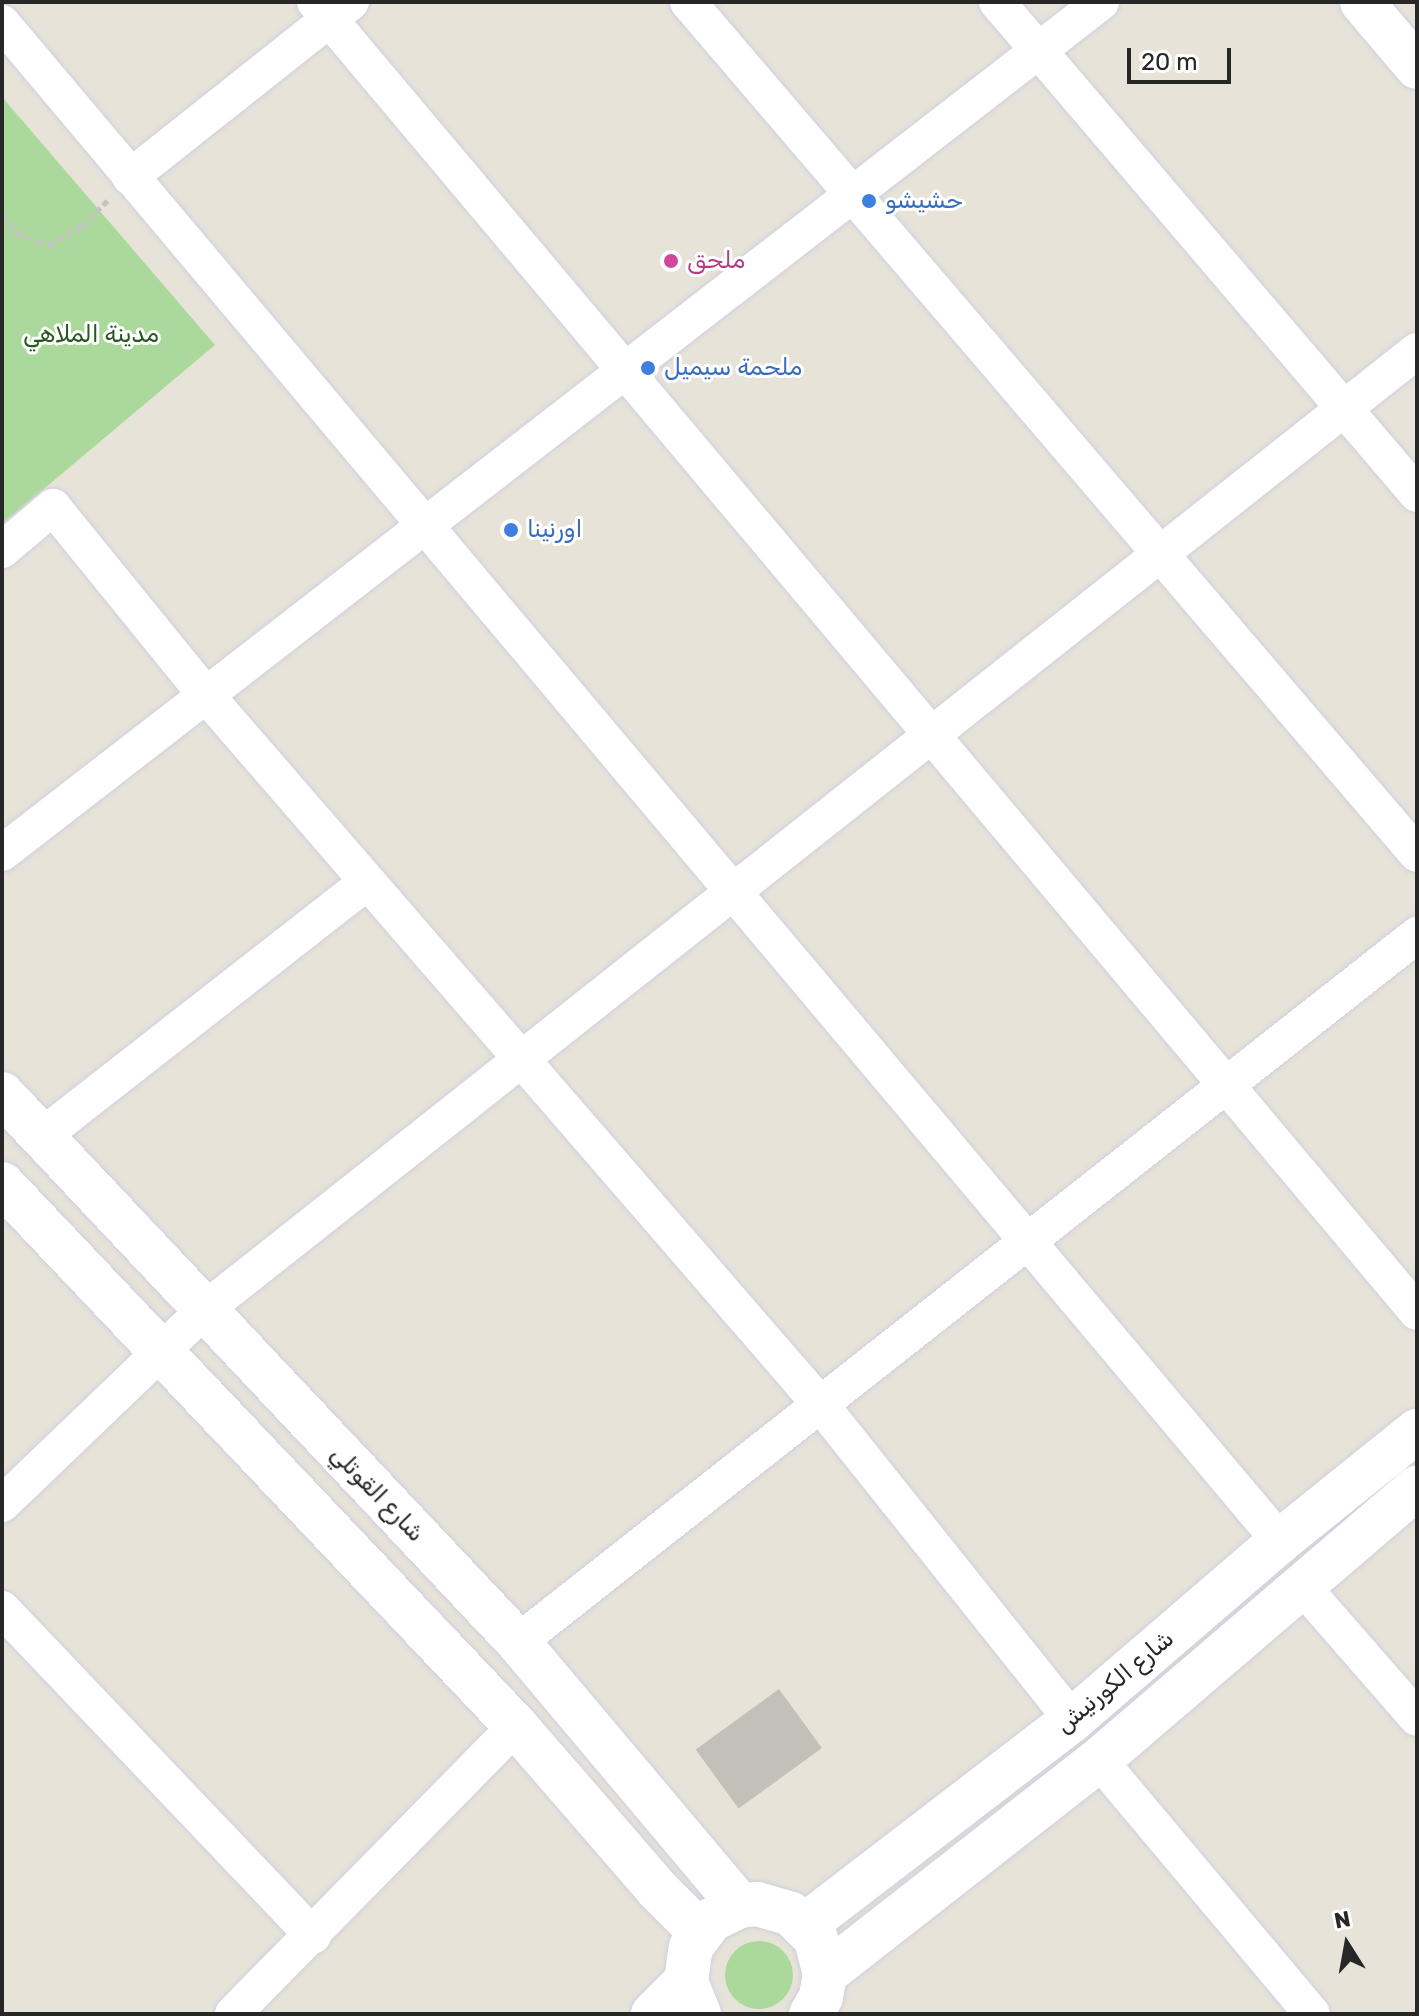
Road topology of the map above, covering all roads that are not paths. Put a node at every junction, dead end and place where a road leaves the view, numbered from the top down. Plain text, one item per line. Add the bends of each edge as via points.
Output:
1 (688, 2) edge
2 (997, 2) edge
3 (1101, 2) edge
4 (1362, 2) edge
5 (1394, 2) edge
6 (332, 8) edge
7 (2, 23) edge
8 (1417, 30) edge
9 (1039, 50) junction
10 (1417, 67) edge
11 (131, 176) junction
12 (853, 194) junction
13 (1417, 351) edge
14 (625, 370) junction
15 (1345, 408) junction
16 (1417, 494) edge
17 (425, 525) junction
18 (2, 550) edge
19 (1160, 554) junction
20 (206, 695) junction
21 (932, 735) junction
22 (2, 853) edge
23 (1417, 854) edge
24 (367, 882) junction
25 (734, 892) junction
26 (1417, 935) edge
27 (523, 1059) junction
28 (1226, 1085) junction
29 (2, 1094) edge
30 (42, 1136) junction
31 (2, 1184) edge
32 (1028, 1241) junction
33 (203, 1311) junction
34 (1417, 1312) edge
35 (160, 1355) junction
36 (820, 1404) junction
37 (1417, 1431) edge
38 (1417, 1487) edge
39 (2, 1504) edge
40 (1280, 1541) junction
41 (1301, 1585) junction
42 (2, 1609) edge
43 (518, 1642) junction
44 (1417, 1718) edge
45 (1072, 1720) junction
46 (516, 1726) junction
47 (1099, 1760) junction
48 (740, 1906) junction
49 (805, 1925) junction
50 (700, 1932) junction
51 (313, 1936) junction
52 (818, 1994) edge
53 (693, 1998) edge
54 (233, 2014) edge
55 (653, 2014) edge
56 (1312, 2014) edge

1 - 12 street
2 - 9 street
3 - 9 street
4 - 10 street
5 - 8 street
6 - 11 street
6 - 14 street
7 - 11 street
9 - 12 street
9 - 15 street
11 - 17 street
12 - 14 street
12 - 19 street
13 - 15 street
14 - 17 street
14 - 21 street
15 - 16 street
15 - 19 street
17 - 20 street
17 - 25 street
18 - 20 street via 53,507
19 - 21 street
19 - 23 street
20 - 22 street
20 - 24 street
21 - 25 street
21 - 28 street
24 - 27 street
24 - 30 street
25 - 27 street
25 - 32 street
26 - 28 street
27 - 33 street
27 - 36 street
28 - 32 street
28 - 34 street
29 - 30 street, شارع القوتلي
30 - 33 street, شارع القوتلي
31 - 35 street
32 - 36 street
32 - 40 street
33 - 35 street
33 - 43 street, شارع القوتلي
35 - 39 street
35 - 46 street
36 - 43 street
36 - 45 street
37 - 40 street, شارع الكورنيش
38 - 41 street, شارع الكورنيش
40 - 45 street, شارع الكورنيش
41 - 44 street
41 - 47 street, شارع الكورنيش
42 - 51 street
43 - 48 street, شارع القوتلي
45 - 49 street, شارع الكورنيش
46 - 50 street
46 - 51 street
47 - 52 street, شارع الكورنيش
47 - 56 street
48 - 49 street via 775,1907
48 - 50 street via 711,1920
49 - 52 street via 816,1939
50 - 53 street via 688,1955
51 - 54 street
53 - 55 street

